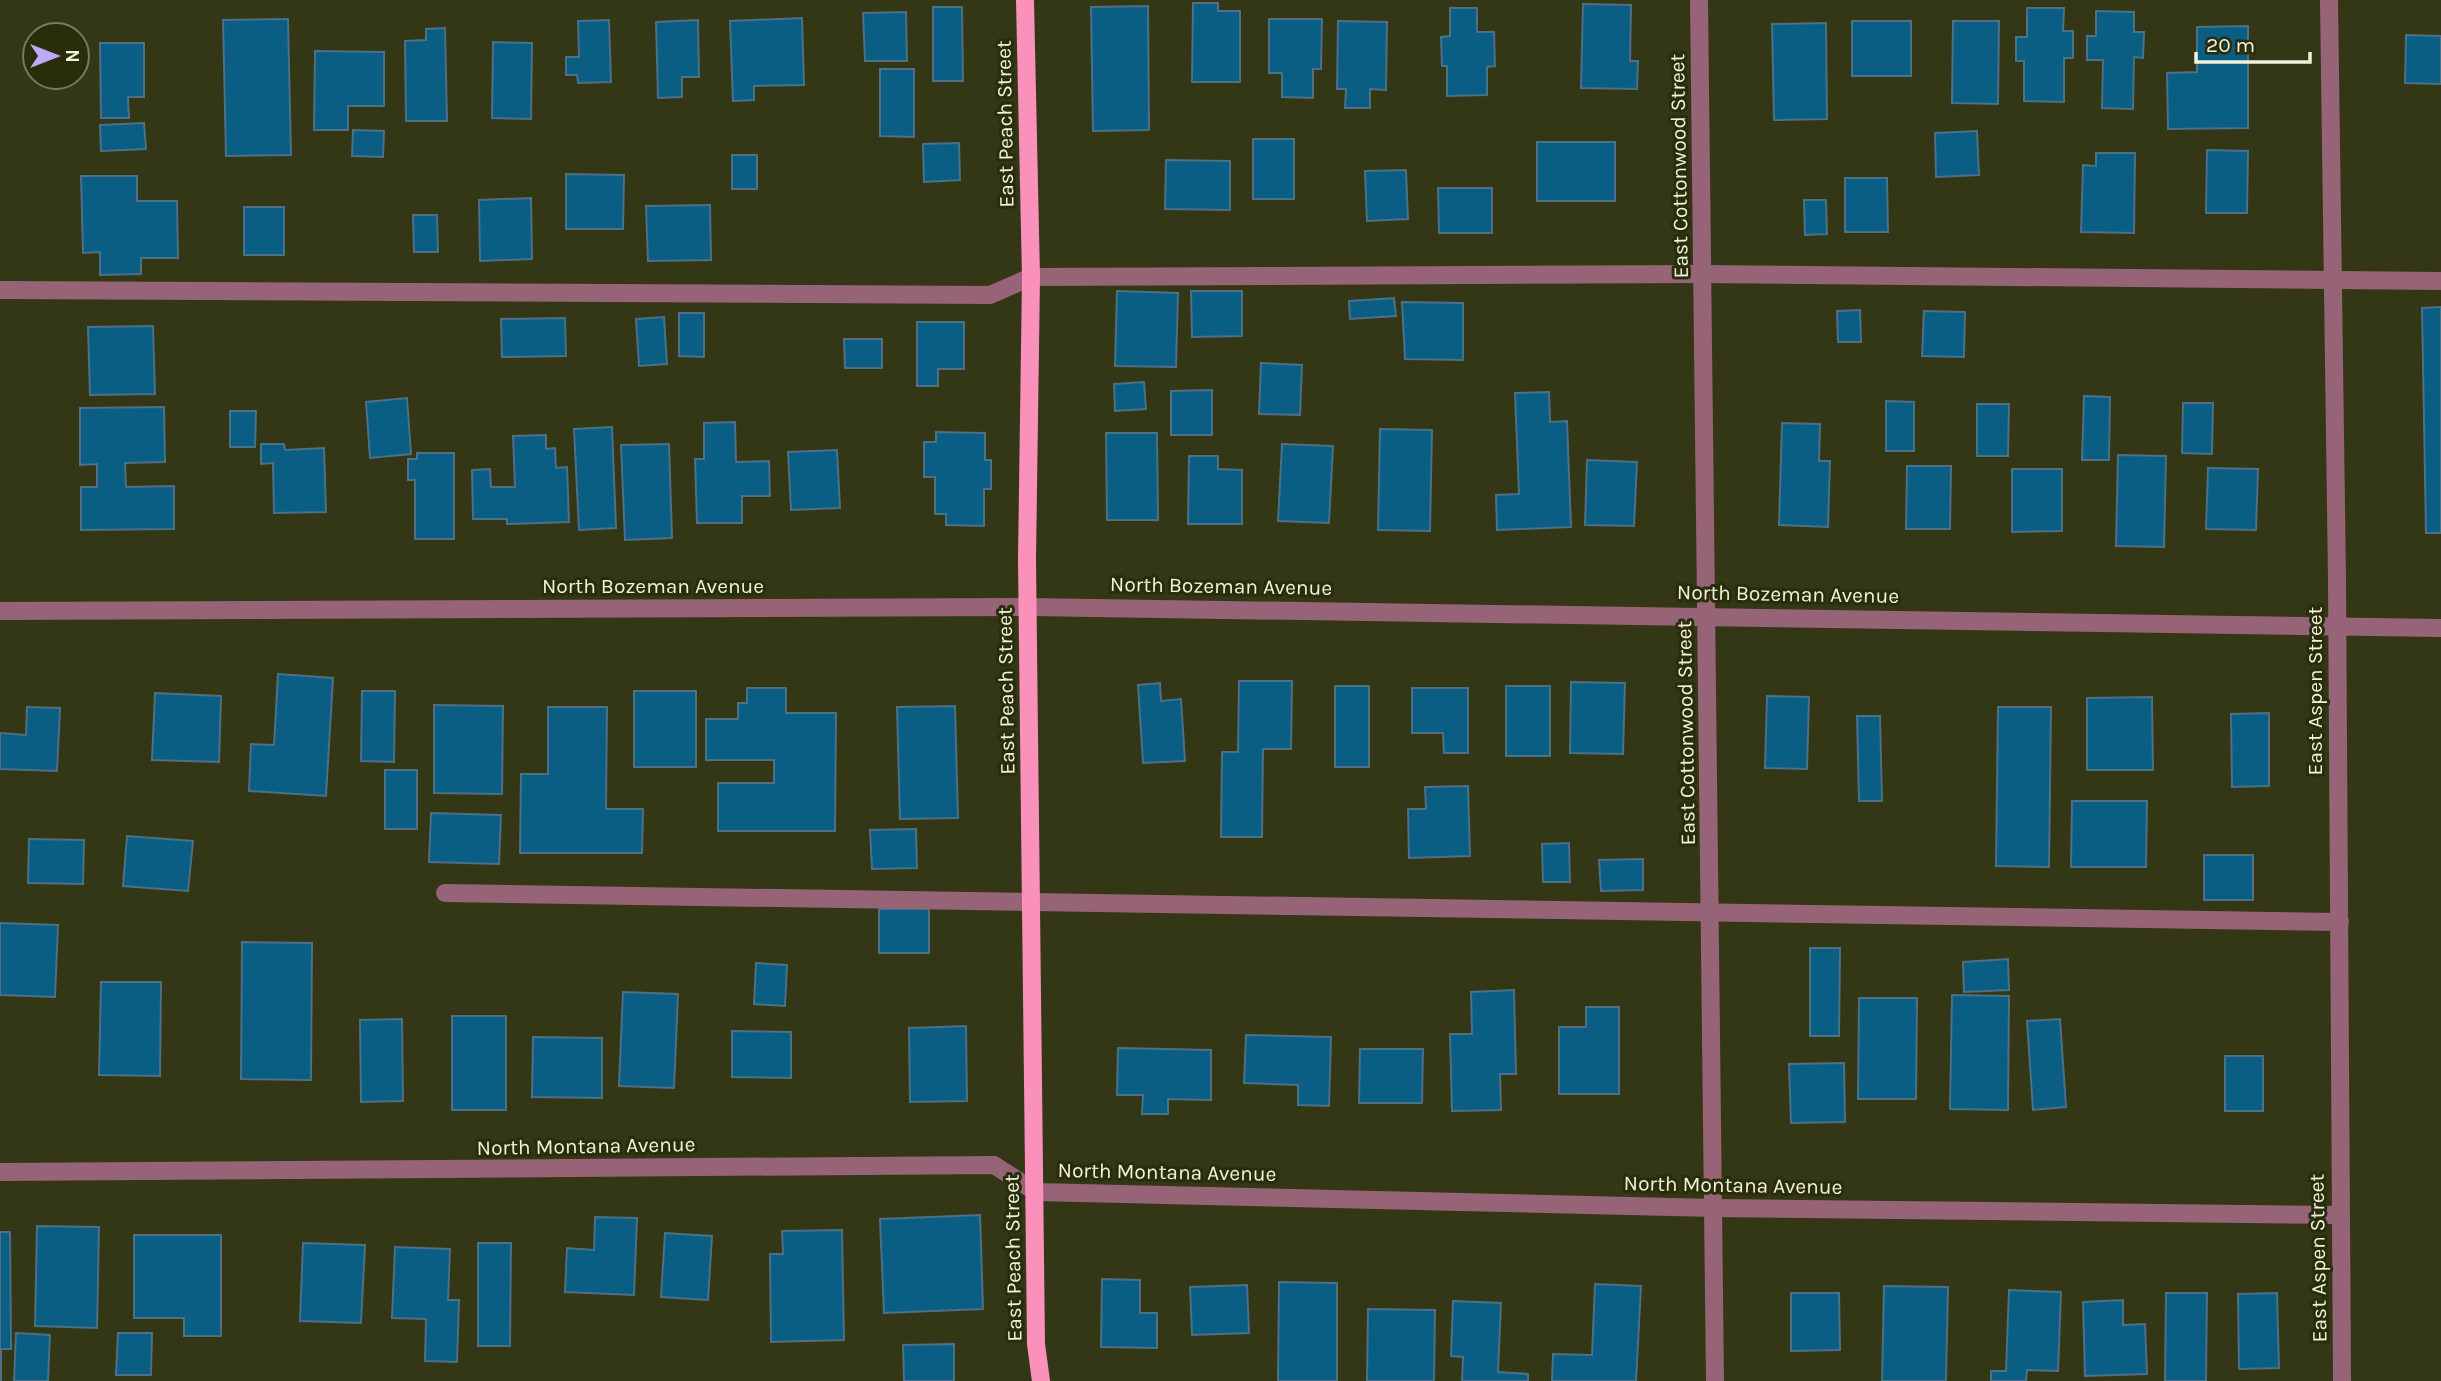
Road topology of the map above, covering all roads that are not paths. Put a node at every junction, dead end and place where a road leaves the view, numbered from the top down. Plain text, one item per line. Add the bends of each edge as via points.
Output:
1 (1026, 0) edge
2 (1699, 0) edge
3 (2329, 0) edge
4 (1703, 274) junction
5 (1031, 277) junction
6 (2332, 279) junction
7 (2441, 281) edge
8 (0, 290) edge
9 (1028, 607) junction
10 (0, 611) edge
11 (1707, 615) junction
12 (2336, 628) junction
13 (2441, 628) edge
14 (445, 893) dead end
15 (1031, 900) junction
16 (1711, 911) junction
17 (2340, 922) junction
18 (0, 1172) edge
19 (1036, 1192) junction
20 (1714, 1208) junction
21 (2340, 1215) junction
22 (1041, 1381) edge
23 (1715, 1381) edge
24 (2342, 1381) edge

1 - 5 main road, East Peach Street
2 - 4 street, East Cottonwood Street
3 - 6 street, East Aspen Street
4 - 5 street
4 - 6 street
4 - 11 street, East Cottonwood Street
5 - 8 street via 990,295
5 - 9 main road, East Peach Street
6 - 7 street
6 - 12 street, East Aspen Street
9 - 10 street, North Bozeman Avenue
9 - 11 street, North Bozeman Avenue
9 - 15 main road, East Peach Street
11 - 12 street, North Bozeman Avenue
11 - 16 street, East Cottonwood Street
12 - 13 street, North Bozeman Avenue
12 - 17 street, East Aspen Street
14 - 15 street
15 - 16 street
15 - 19 main road, East Peach Street
16 - 17 street
16 - 20 street, East Cottonwood Street
17 - 21 street, East Aspen Street
18 - 19 street, North Montana Avenue via 994,1165
19 - 20 street, North Montana Avenue
19 - 22 main road, East Peach Street via 1036,1344
20 - 21 street, North Montana Avenue
20 - 23 street, East Cottonwood Street
21 - 24 street, East Aspen Street

